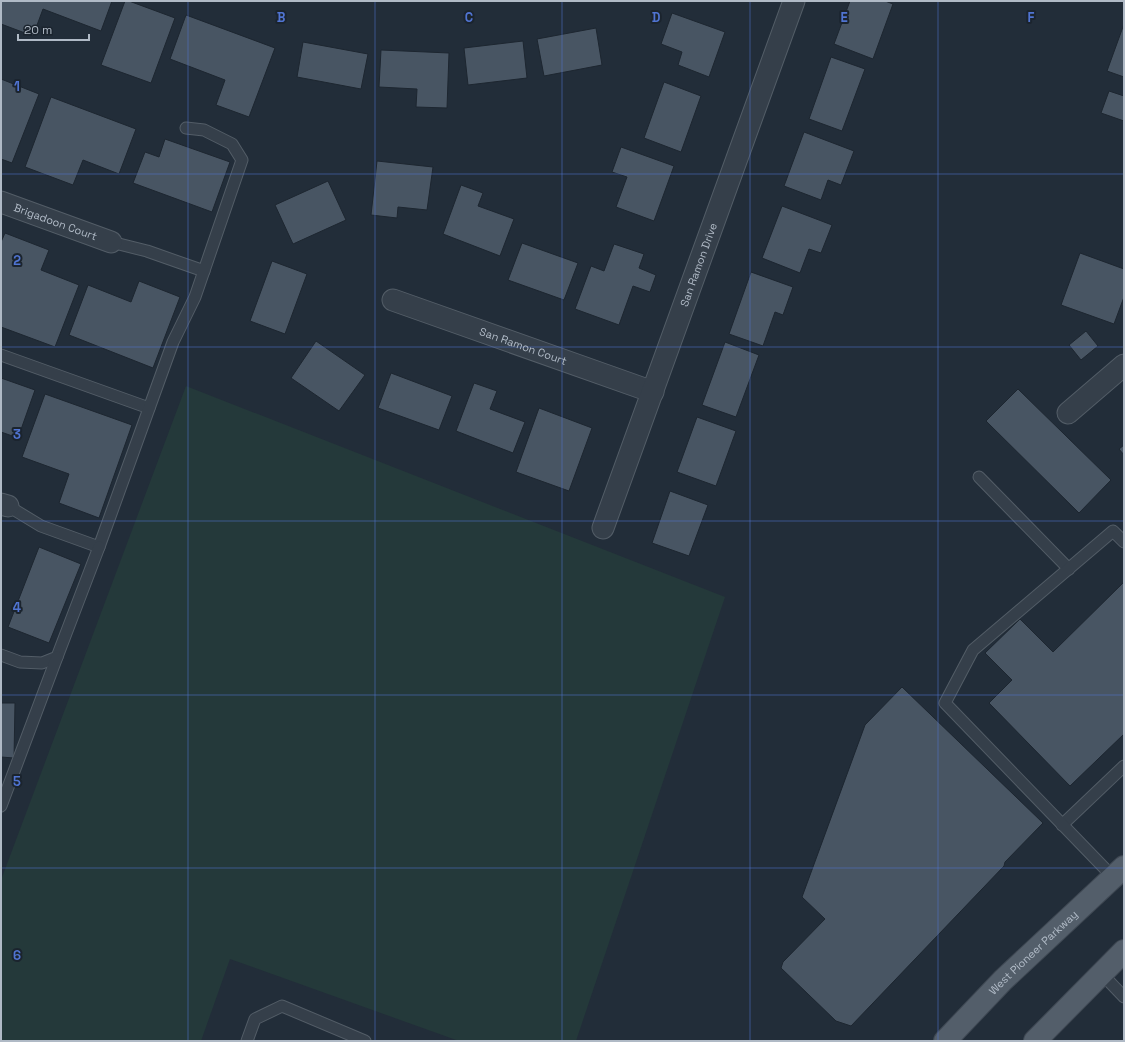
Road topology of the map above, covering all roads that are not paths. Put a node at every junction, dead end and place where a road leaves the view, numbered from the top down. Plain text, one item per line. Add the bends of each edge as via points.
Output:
1 (794, 1) edge
2 (186, 128) dead end
3 (2, 206) edge
4 (111, 242) joint
5 (204, 271) junction
6 (393, 300) dead end
7 (1, 355) edge
8 (1124, 365) edge
9 (653, 392) junction
10 (149, 408) junction
11 (1068, 413) dead end
12 (979, 477) dead end
13 (4, 505) edge
14 (602, 528) dead end
15 (1124, 542) edge
16 (99, 547) junction
17 (1069, 569) junction
18 (1, 655) edge
19 (57, 657) junction
20 (1124, 766) edge
21 (1, 805) edge
22 (1062, 824) junction
23 (1119, 872) edge
24 (1124, 951) edge
25 (1102, 974) junction
26 (1124, 997) edge
27 (247, 1041) edge
28 (365, 1041) edge
29 (945, 1041) edge
30 (1035, 1041) edge

1 - 9 street, San Ramon Drive
2 - 5 lane via 204,130 232,144 242,160
3 - 4 street, Brigadoon Court
4 - 5 lane via 147,251
5 - 10 lane via 195,297 173,342
6 - 9 street, San Ramon Court
7 - 10 lane
8 - 11 street
9 - 14 street, San Ramon Drive
10 - 16 lane
12 - 17 lane
13 - 16 lane via 40,526
15 - 17 lane via 1113,531
16 - 19 lane
17 - 22 lane via 973,650 945,703
18 - 19 lane via 20,662 42,663
19 - 21 lane
20 - 22 lane
22 - 23 lane
23 - 29 main road, West Pioneer Parkway via 1003,980
24 - 25 main road
25 - 26 lane
25 - 30 main road
27 - 28 lane via 255,1019 282,1006

